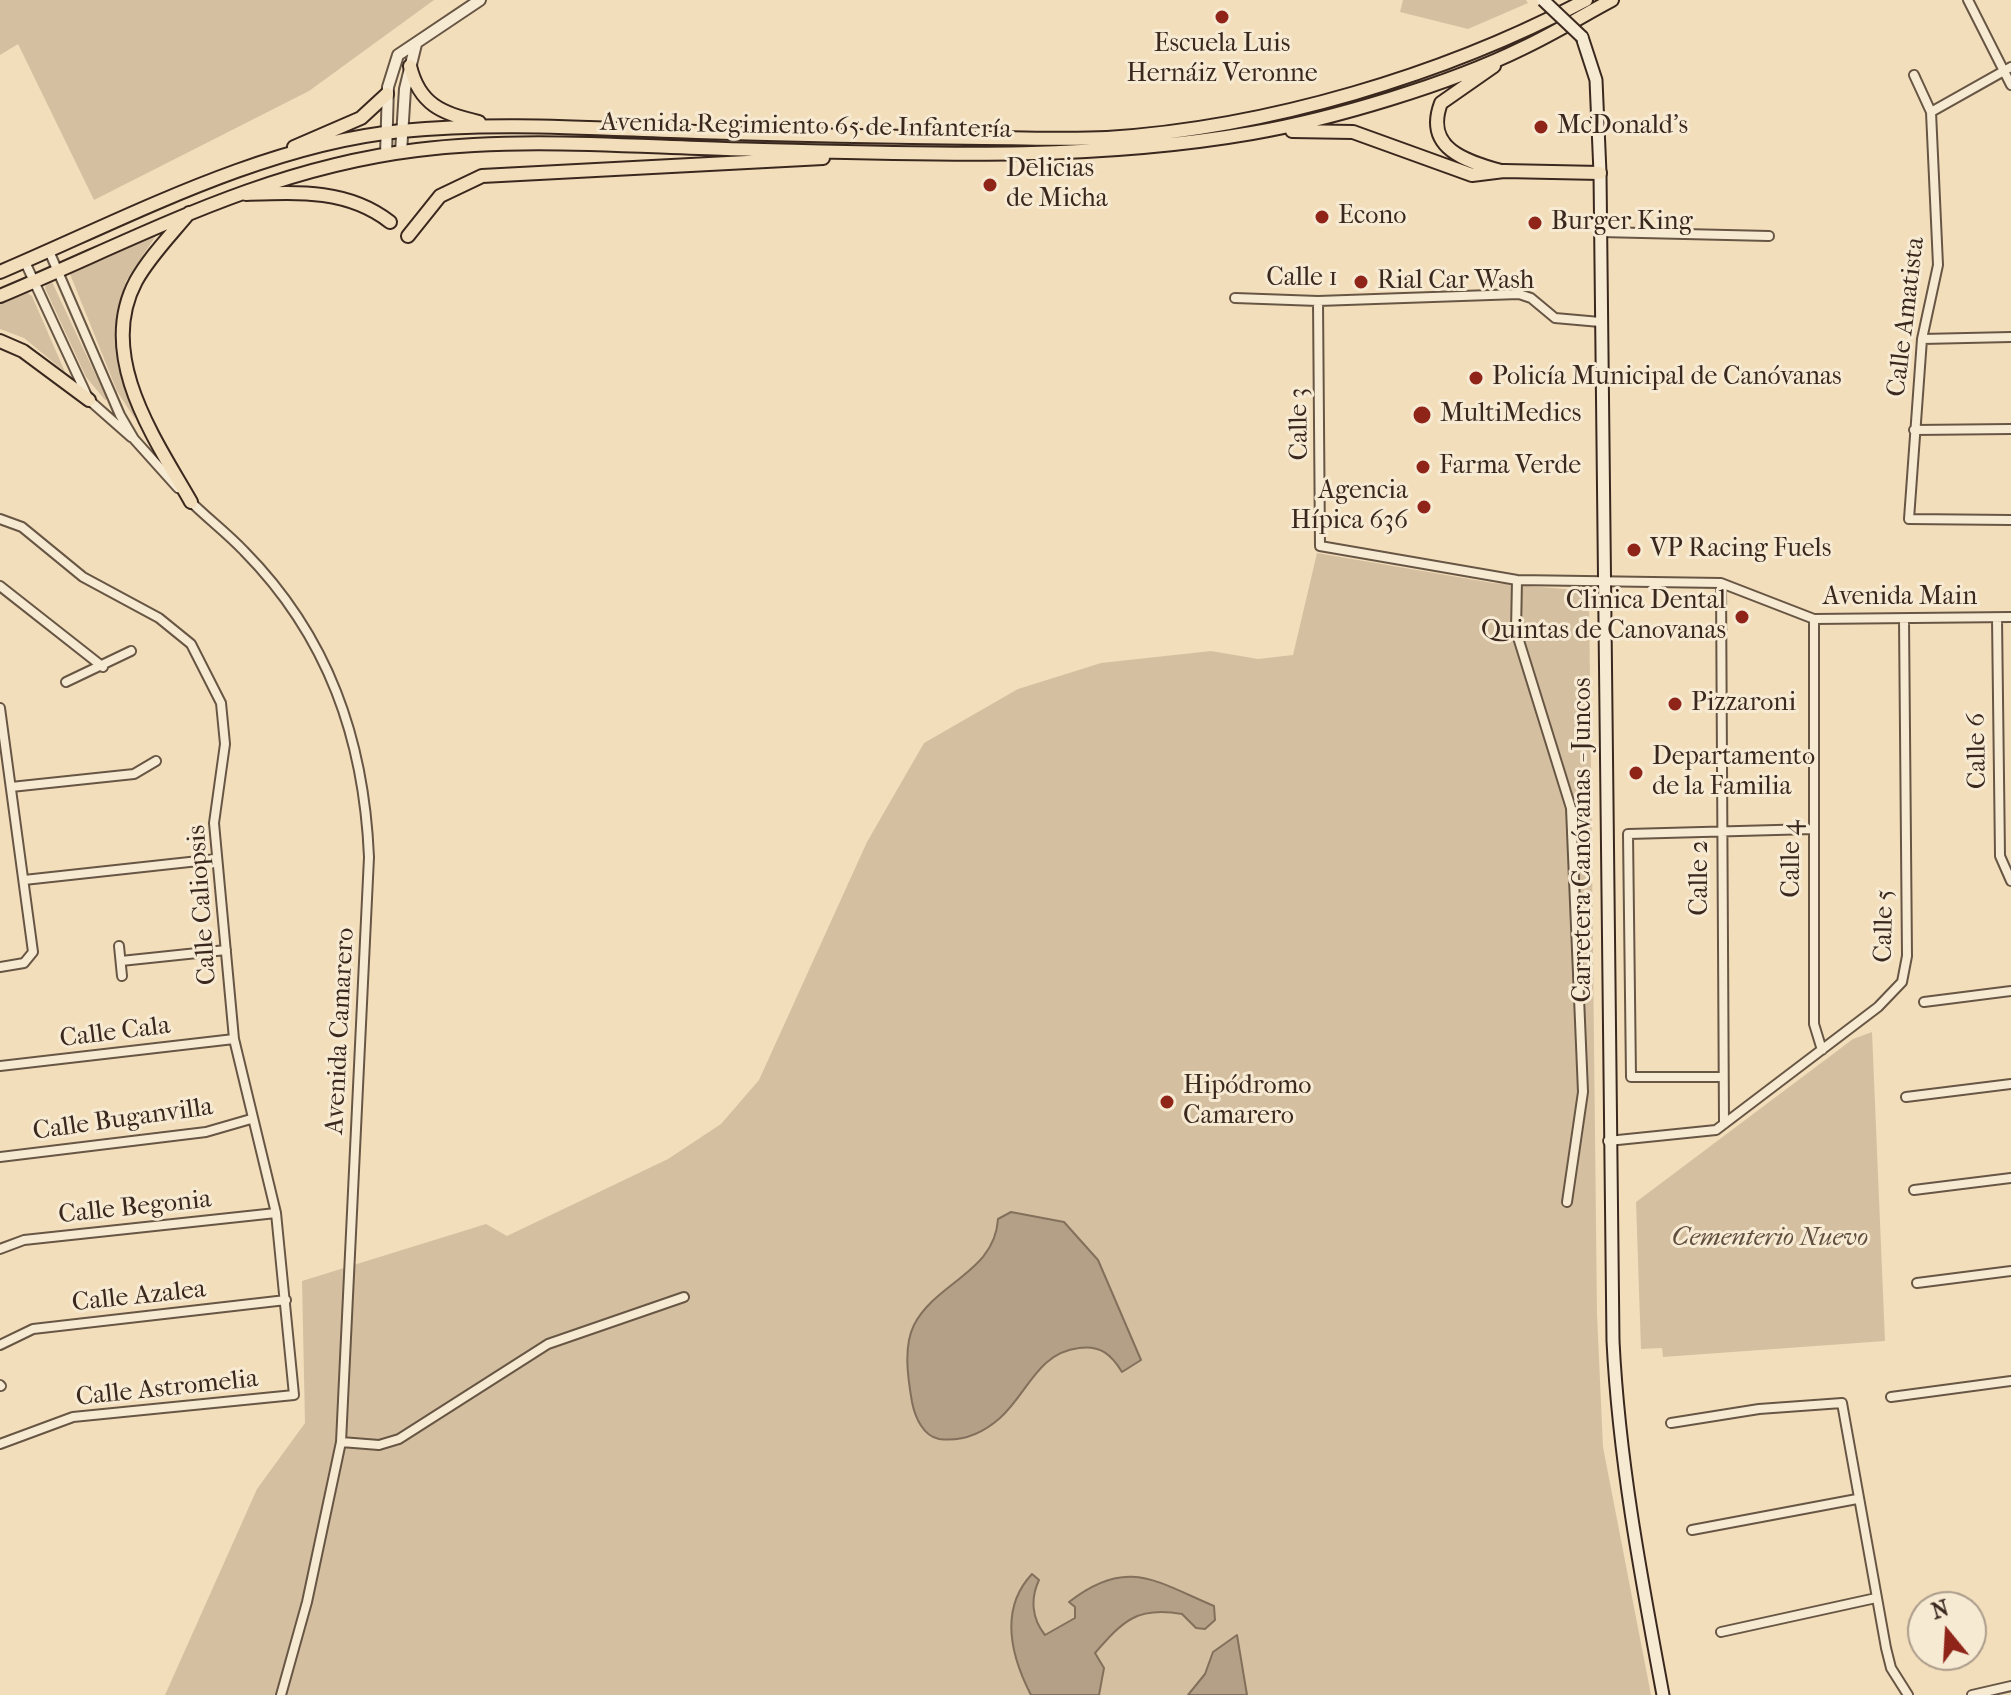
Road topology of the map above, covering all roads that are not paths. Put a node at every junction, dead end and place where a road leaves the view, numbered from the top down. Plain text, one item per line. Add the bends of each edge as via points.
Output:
1 (480, 0) edge
2 (1543, 0) edge
3 (1586, 0) edge
4 (1612, 0) edge
5 (1968, 0) edge
6 (416, 44) junction
7 (1504, 57) junction
8 (410, 66) junction
9 (2007, 69) edge
10 (1914, 75) dead end
11 (2011, 85) edge
12 (387, 94) junction
13 (1931, 112) junction
14 (514, 128) junction
15 (401, 131) junction
16 (385, 133) junction
17 (1257, 133) junction
18 (401, 152) junction
19 (871, 152) junction
20 (386, 155) junction
21 (266, 161) junction
22 (1504, 171) junction
23 (1600, 173) junction
24 (235, 194) junction
25 (190, 212) junction
26 (390, 222) dead end
27 (1600, 232) junction
28 (408, 236) dead end
29 (1769, 236) dead end
30 (49, 251) junction
31 (25, 262) junction
32 (57, 271) junction
33 (0, 272) edge
34 (33, 282) junction
35 (0, 296) edge
36 (1235, 298) dead end
37 (1318, 301) junction
38 (1600, 322) junction
39 (2011, 337) edge
40 (1922, 339) junction
41 (0, 341) edge
42 (89, 400) junction
43 (2011, 429) edge
44 (1914, 430) junction
45 (134, 439) junction
46 (191, 502) junction
47 (0, 519) edge
48 (2011, 520) edge
49 (1517, 580) junction
50 (1604, 581) junction
51 (1721, 583) junction
52 (0, 586) edge
53 (2011, 617) edge
54 (1997, 618) junction
55 (1814, 619) junction
56 (1904, 619) junction
57 (131, 651) dead end
58 (103, 667) junction
59 (66, 682) dead end
60 (0, 708) edge
61 (156, 761) dead end
62 (11, 787) junction
63 (1813, 829) junction
64 (1721, 831) junction
65 (217, 859) junction
66 (24, 880) junction
67 (2011, 881) edge
68 (119, 946) dead end
69 (226, 950) junction
70 (121, 961) junction
71 (0, 967) edge
72 (122, 976) dead end
73 (2011, 991) edge
74 (1924, 1002) dead end
75 (234, 1039) junction
76 (1822, 1050) junction
77 (0, 1066) edge
78 (1722, 1077) junction
79 (2011, 1084) edge
80 (1906, 1097) dead end
81 (251, 1119) junction
82 (1724, 1124) junction
83 (1608, 1141) junction
84 (0, 1157) edge
85 (2011, 1178) edge
86 (1914, 1190) dead end
87 (1567, 1202) dead end
88 (276, 1213) junction
89 (0, 1249) edge
90 (2011, 1271) edge
91 (1917, 1283) dead end
92 (684, 1297) dead end
93 (286, 1300) junction
94 (0, 1345) edge
95 (2011, 1381) edge
96 (294, 1395) joint
97 (1891, 1397) dead end
98 (1671, 1423) dead end
99 (341, 1442) junction
100 (0, 1444) edge
101 (1857, 1499) junction
102 (1692, 1530) dead end
103 (1876, 1598) junction
104 (1721, 1632) dead end
105 (2011, 1686) edge
106 (1905, 1694) edge
107 (281, 1695) edge
108 (1663, 1695) edge
109 (1972, 1695) edge

1 - 6 street
2 - 23 main road, Carretera Canóvanas - Juncos, bridge via 1582,37 1596,80
3 - 14 main road, Avenida Regimiento 65 de Infantería via 1398,80 1234,121 1107,138
4 - 7 main road, Avenida Regimiento 65 de Infantería
5 - 9 street
6 - 8 street
6 - 12 street via 398,55
7 - 17 main road, Avenida Regimiento 65 de Infantería via 1391,97
7 - 22 main road via 1448,96 1436,115 1440,141 1450,150 1469,162
8 - 14 main road via 421,96 433,107 455,117
8 - 15 street
9 - 11 street
9 - 13 street
10 - 13 street, Calle Amatista
12 - 16 street
12 - 21 main road via 361,118
13 - 40 street, Calle Amatista via 1938,265
14 - 15 main road, Avenida Regimiento 65 de Infantería
15 - 16 main road, Avenida Regimiento 65 de Infantería
15 - 18 street
16 - 20 street
16 - 21 main road, Avenida Regimiento 65 de Infantería
17 - 19 main road, Avenida Regimiento 65 de Infantería via 1077,152
17 - 22 main road via 1353,132 1458,173 1482,176
18 - 19 main road, Avenida Regimiento 65 de Infantería via 553,145
18 - 20 main road, Avenida Regimiento 65 de Infantería
19 - 28 main road via 482,176 440,196
20 - 24 main road, Avenida Regimiento 65 de Infantería
21 - 30 main road, Avenida Regimiento 65 de Infantería
22 - 23 main road
23 - 27 main road, Carretera Canóvanas - Juncos
24 - 25 main road, Avenida Regimiento 65 de Infantería
24 - 26 main road via 334,196 362,203
25 - 32 main road, Avenida Regimiento 65 de Infantería
25 - 46 main road via 135,283 123,336 142,418
27 - 29 street
27 - 38 main road, Carretera Canóvanas - Juncos
30 - 31 main road, Avenida Regimiento 65 de Infantería
30 - 32 street, Avenida Camarero
31 - 33 main road, Avenida Regimiento 65 de Infantería
31 - 34 street, Avenida Camarero
32 - 34 main road, Avenida Regimiento 65 de Infantería
32 - 45 street, Avenida Camarero
34 - 35 main road, Avenida Regimiento 65 de Infantería
34 - 42 street, Avenida Camarero
36 - 37 street, Calle 1
37 - 38 street, Calle 1 via 1519,294 1555,318
37 - 49 street, Calle 3 via 1320,546
38 - 50 main road, Carretera Canóvanas - Juncos
39 - 40 street
40 - 44 street, Calle Amatista
41 - 42 main road via 23,351
42 - 45 street, Avenida Camarero
43 - 44 street
44 - 48 street, Calle Amatista via 1909,519
45 - 46 street, Avenida Camarero
46 - 99 street, Avenida Camarero via 245,551 318,649 353,733 367,803 369,857
47 - 65 street, Calle Caliopsis via 22,527 83,577 159,618 191,644 221,703 225,744 214,823
49 - 50 street
49 - 87 street via 1516,631 1572,820 1583,1092
50 - 51 street, Avenida Main
50 - 83 main road, Carretera Canóvanas - Juncos
51 - 55 street, Avenida Main
51 - 64 street, Calle 2
52 - 58 street
53 - 54 street, Avenida Main
54 - 56 street, Avenida Main
54 - 67 street, Calle 6 via 2000,856
55 - 56 street, Avenida Main
55 - 63 street, Calle 4
56 - 76 street, Calle 5 via 1905,974 1878,1007
57 - 58 street
58 - 59 street
60 - 62 street
61 - 62 street via 134,774
62 - 66 street
63 - 64 street
63 - 76 street, Calle 4 via 1814,1024
64 - 78 street, Calle 2
64 - 78 street via 1628,834 1628,857 1631,1077
65 - 66 street
65 - 69 street, Calle Caliopsis
66 - 71 street via 33,952 24,963
68 - 70 street
69 - 70 street
69 - 75 street, Calle Caliopsis
70 - 72 street
73 - 74 street
75 - 77 street, Calle Cala
75 - 81 street, Calle Caliopsis
76 - 82 street, Calle 5
78 - 82 street, Calle 2
79 - 80 street
81 - 84 street, Calle Buganvilla via 206,1132
81 - 88 street, Calle Caliopsis
82 - 83 street, Calle 5 via 1701,1134
83 - 108 main road, Carretera Canóvanas - Juncos via 1617,1413 1629,1512
85 - 86 street
88 - 89 street, Calle Begonia via 24,1240
88 - 93 street, Calle Caliopsis
90 - 91 street
92 - 99 street via 548,1344 399,1439 379,1445
93 - 94 street, Calle Azalea via 33,1329
93 - 96 street, Calle Caliopsis
95 - 97 street
96 - 100 street, Calle Astromelia via 73,1417
98 - 101 street via 1842,1403
99 - 107 street, Avenida Camarero
101 - 102 street
101 - 103 street
103 - 104 street
103 - 106 street via 1891,1668
105 - 109 street

